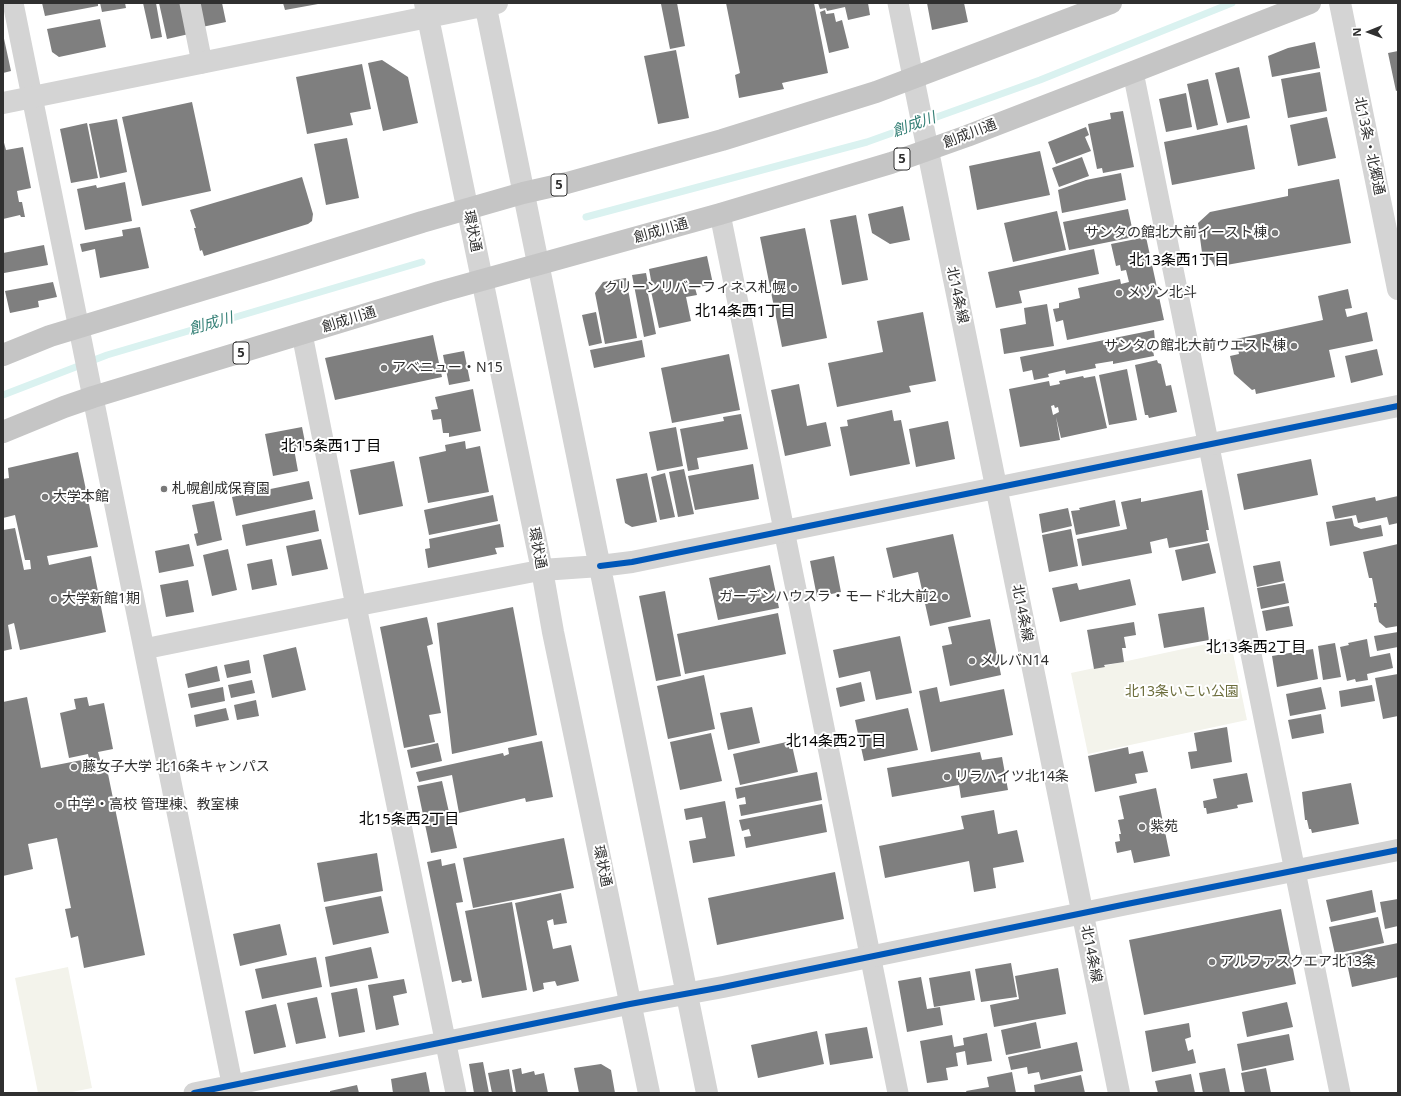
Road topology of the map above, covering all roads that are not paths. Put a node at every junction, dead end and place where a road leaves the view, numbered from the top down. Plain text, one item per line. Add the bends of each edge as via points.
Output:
1 (13, 3) edge
2 (190, 3) edge
3 (898, 3) edge
4 (1111, 3) edge
5 (1310, 3) edge
6 (1340, 3) edge
7 (489, 4) edge
8 (427, 10) edge
9 (202, 63) junction
10 (1133, 72) junction
11 (915, 88) junction
12 (32, 97) junction
13 (3, 103) edge
14 (926, 142) junction
15 (523, 193) junction
16 (467, 209) junction
17 (720, 214) junction
18 (538, 266) junction
19 (482, 281) junction
20 (1398, 289) edge
21 (302, 334) junction
22 (81, 335) junction
23 (3, 355) edge
24 (92, 388) junction
25 (1398, 406) edge
26 (3, 432) edge
27 (1208, 444) junction
28 (996, 487) junction
29 (784, 530) junction
30 (600, 566) junction
31 (542, 570) junction
32 (356, 606) junction
33 (144, 648) junction
34 (1398, 850) edge
35 (1296, 871) junction
36 (1083, 913) junction
37 (870, 957) junction
38 (687, 994) junction
39 (630, 1004) junction
40 (446, 1042) junction
41 (233, 1089) edge
42 (194, 1093) edge
43 (456, 1093) edge
44 (649, 1093) edge
45 (707, 1093) edge
46 (898, 1093) edge
47 (1119, 1093) edge
48 (1340, 1093) edge

1 - 12 street
2 - 9 street
3 - 11 street
4 - 11 highway, 5
5 - 10 highway, 創成川通 / 5
6 - 20 street, 北13条・北郷通
7 - 8 street
7 - 15 street
8 - 9 street
8 - 16 street, 環状通
9 - 12 street
10 - 14 highway, 創成川通 / 5
10 - 27 street
11 - 14 street, 北14条線
11 - 15 highway, 5 via 876,92 722,140
12 - 13 street
12 - 22 street
14 - 17 highway, 創成川通 / 5 via 890,163
14 - 28 street, 北14条線
15 - 16 highway, 5
15 - 18 street
16 - 19 street, 環状通
16 - 22 highway, 5
17 - 18 highway, 創成川通 / 5
17 - 29 street
18 - 19 highway, 創成川通 / 5
18 - 30 street
19 - 21 highway, 創成川通 / 5
19 - 31 street, 環状通
21 - 24 highway, 創成川通 / 5
21 - 32 street
22 - 23 highway, 5 via 50,336
22 - 24 street
24 - 26 highway, 創成川通 / 5 via 64,407
24 - 33 street
25 - 27 street
27 - 28 street
27 - 35 street
28 - 29 street
28 - 36 street, 北14条線
29 - 30 street via 632,562
29 - 37 street
30 - 31 street
30 - 38 street
31 - 32 street
31 - 39 street, 環状通
32 - 33 street
32 - 40 street
33 - 41 street
34 - 35 street
35 - 36 street
35 - 48 street
36 - 37 street
36 - 47 street, 北14条線
37 - 38 street
37 - 46 street
38 - 39 street
38 - 45 street
39 - 40 street
39 - 44 street, 環状通
40 - 41 street
40 - 43 street
41 - 42 street

